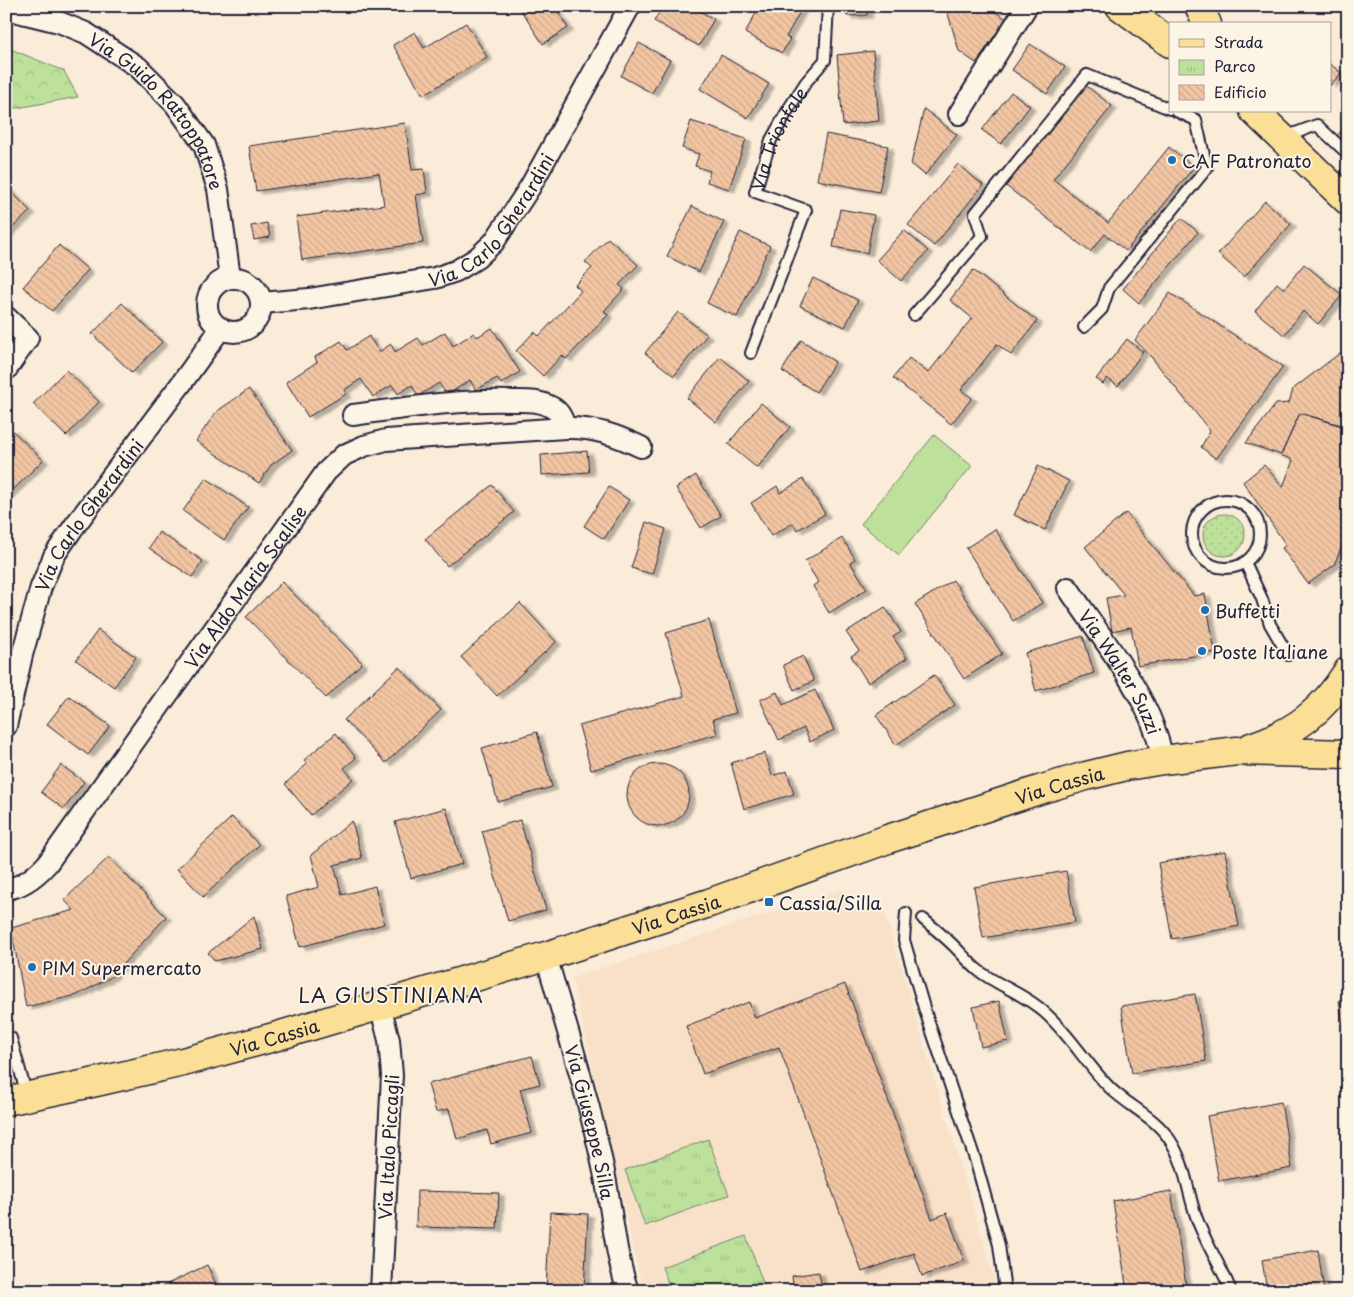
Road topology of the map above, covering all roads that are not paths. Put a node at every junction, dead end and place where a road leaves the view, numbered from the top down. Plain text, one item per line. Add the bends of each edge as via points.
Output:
1 (630, 6) edge
2 (828, 6) edge
3 (1027, 6) edge
4 (1120, 6) edge
5 (1199, 6) edge
6 (6, 9) edge
7 (1206, 22) edge
8 (1169, 42) edge
9 (1169, 109) edge
10 (1178, 112) edge
11 (1202, 112) edge
12 (1256, 112) edge
13 (958, 114) dead end
14 (1196, 120) junction
15 (1284, 139) junction
16 (1348, 154) edge
17 (1348, 201) edge
18 (230, 278) junction
19 (261, 303) junction
20 (914, 315) dead end
21 (6, 317) edge
22 (1084, 327) dead end
23 (221, 328) junction
24 (751, 353) dead end
25 (6, 370) edge
26 (353, 415) dead end
27 (565, 428) junction
28 (641, 447) dead end
29 (1245, 562) junction
30 (1068, 588) dead end
31 (1288, 655) dead end
32 (1348, 671) edge
33 (6, 726) edge
34 (1237, 751) junction
35 (1348, 754) edge
36 (1163, 760) junction
37 (6, 889) edge
38 (906, 914) dead end
39 (923, 919) dead end
40 (546, 956) junction
41 (380, 1005) junction
42 (6, 1039) edge
43 (17, 1099) edge
44 (1004, 1290) edge
45 (381, 1291) edge
46 (628, 1291) edge
47 (1230, 1291) edge

1 - 19 street, Via Carlo Gherardini via 530,187 494,242 478,258 456,271 435,278 309,299
2 - 24 lane, Via Trionfale via 826,60 806,82 770,140 755,192 806,210
3 - 13 street
4 - 8 main road
5 - 7 main road
6 - 18 street, Via Guido Rattoppatore via 59,22 86,33 138,68 175,104 204,145 216,180
9 - 20 lane via 1086,74 975,214 982,236
10 - 14 lane
11 - 14 lane
12 - 15 main road
14 - 22 lane via 1207,168 1109,288 1102,309
15 - 16 lane via 1317,125
15 - 17 main road
18 - 19 street via 251,284
18 - 23 street via 215,285 207,300 210,316
19 - 23 street via 258,317 248,328 235,332
21 - 25 street via 28,338
23 - 33 street, Via Carlo Gherardini via 54,556 41,586
26 - 27 street via 474,401 534,402 557,411
27 - 28 street, Via Aldo Maria Scalise via 601,431
27 - 37 street, Via Aldo Maria Scalise via 386,440 344,455 326,472 47,864 32,878
29 - 29 lane via 1258,544 1258,521 1251,511 1232,500 1209,504 1200,511 1191,531 1196,552 1213,566 1235,567
29 - 31 lane via 1270,624
30 - 36 street, Via Walter Suzzi via 1143,704
32 - 34 main road via 1310,716 1271,740
34 - 35 main road, Via Cassia
34 - 36 main road, Via Cassia
36 - 40 main road, Via Cassia via 1101,772 1039,790
38 - 44 lane via 904,940 976,1159 999,1245
39 - 47 lane via 979,970 1043,1010 1109,1087 1165,1132 1180,1159 1196,1218
40 - 41 main road, Via Cassia
40 - 46 street, Via Giuseppe Silla via 597,1140
41 - 43 main road, Via Cassia via 183,1062
41 - 45 street, Via Italo Piccagli via 389,1040 392,1075
42 - 43 lane via 11,1038

